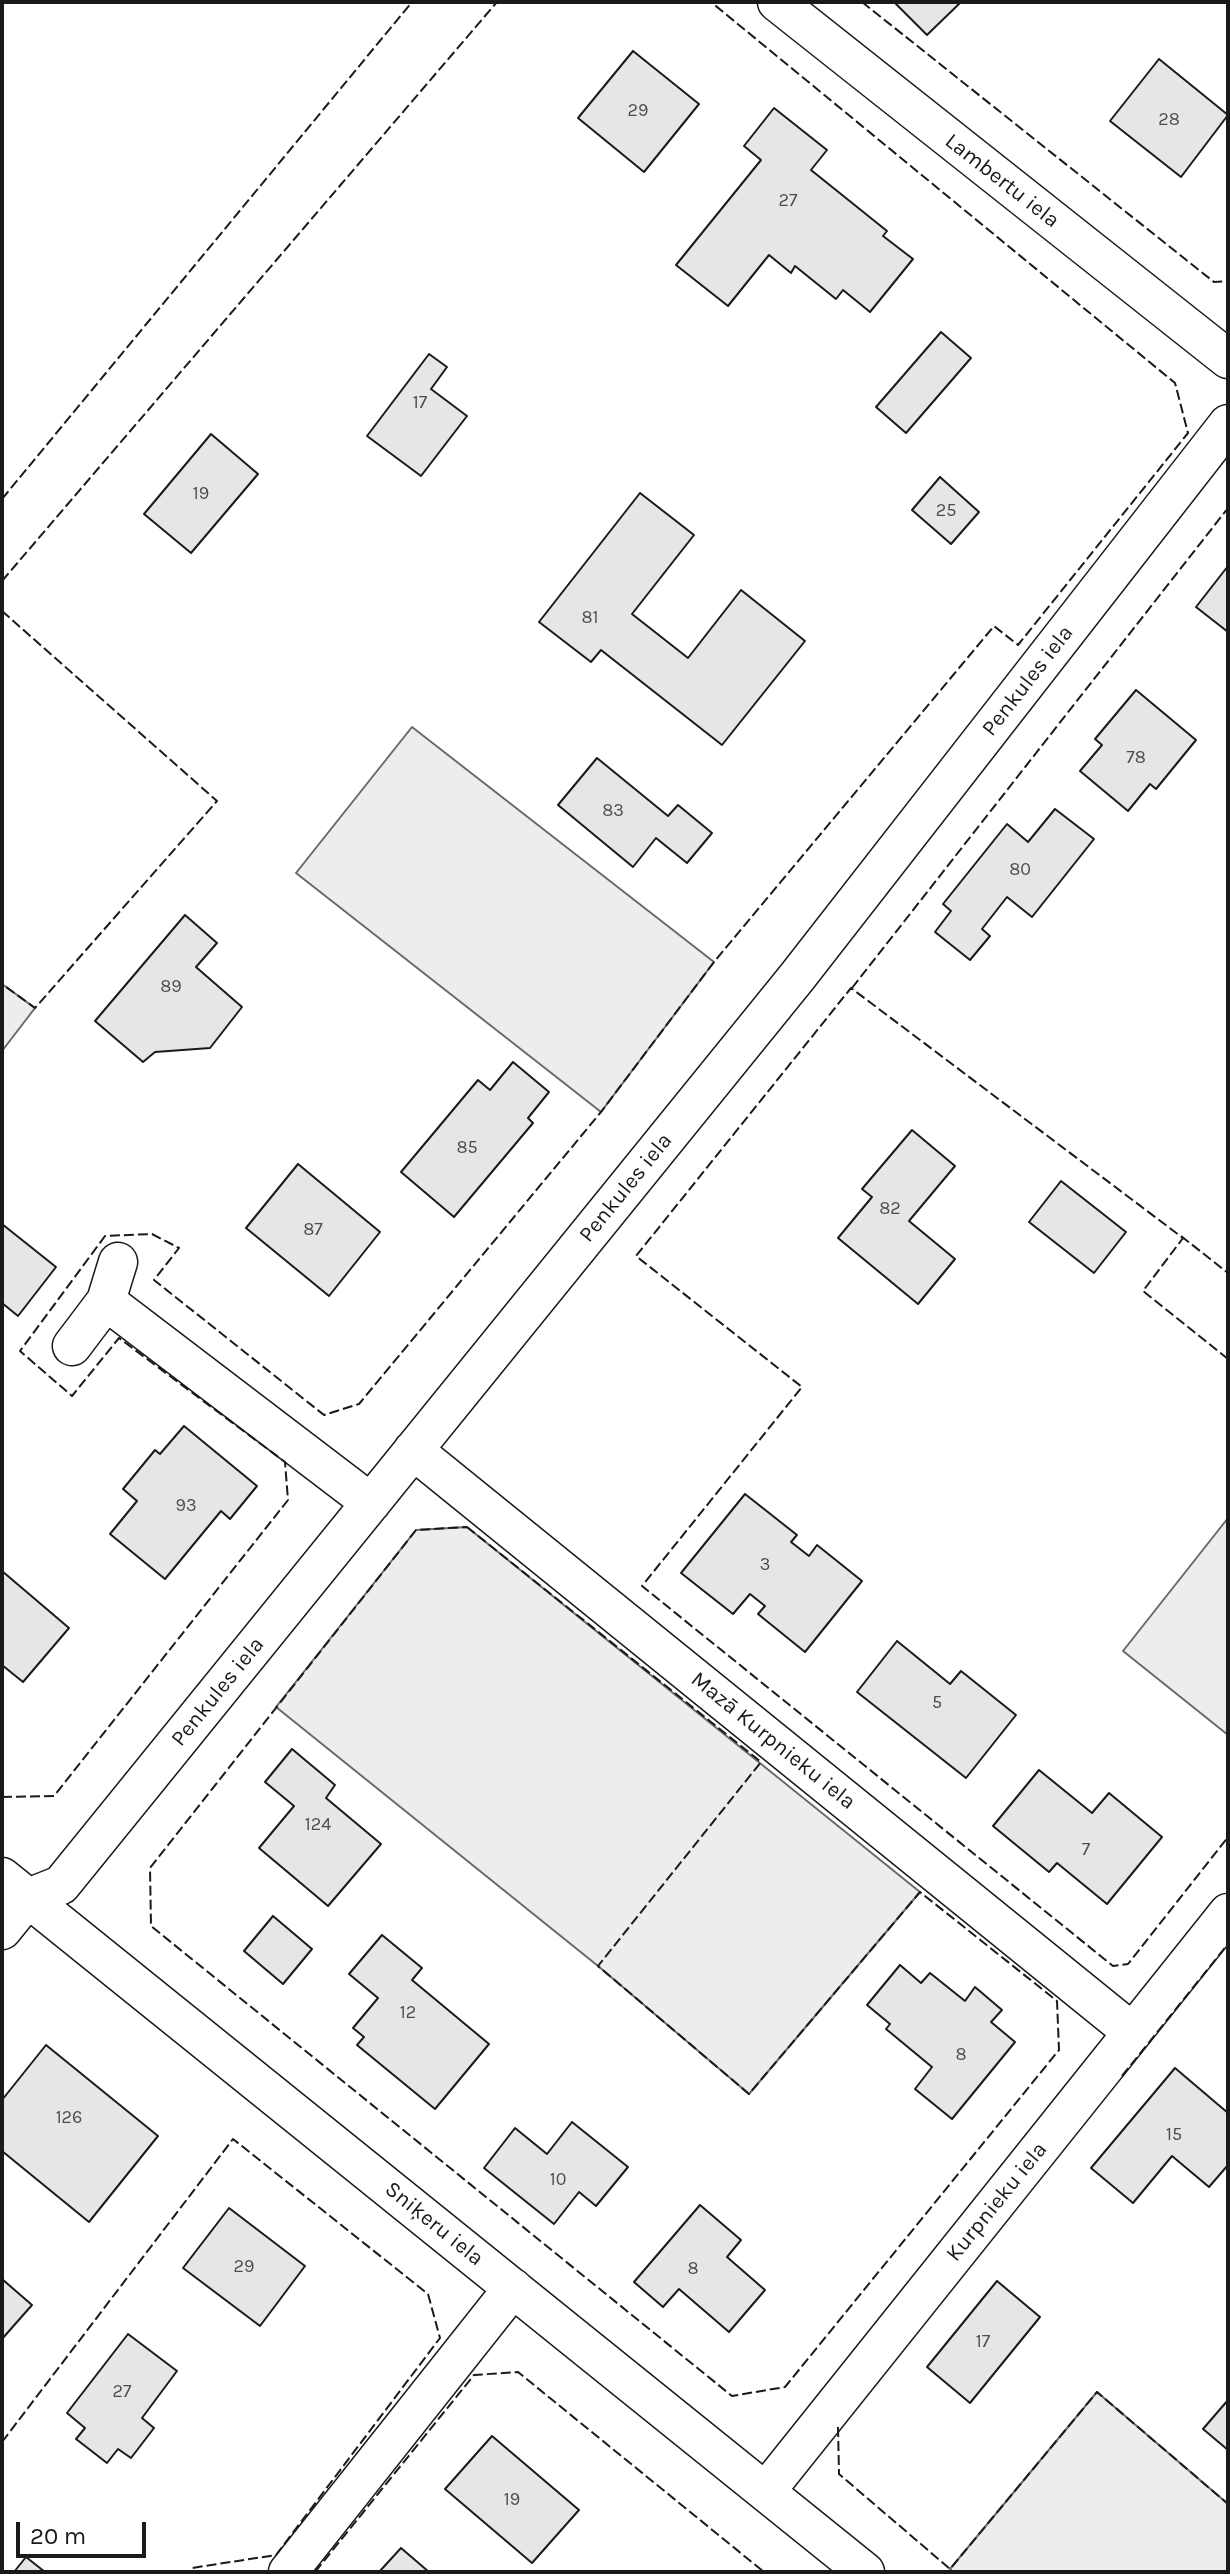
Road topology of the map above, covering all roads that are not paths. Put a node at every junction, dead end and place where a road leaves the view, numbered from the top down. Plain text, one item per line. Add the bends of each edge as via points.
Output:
1 (777, 2) edge
2 (1228, 359) edge
3 (1228, 424) edge
4 (118, 1262) dead end
5 (106, 1301) junction
6 (72, 1346) dead end
7 (413, 1450) junction
8 (371, 1503) junction
9 (15, 1888) edge
10 (1228, 1913) edge
11 (2, 1930) edge
12 (1132, 2032) junction
13 (513, 2288) junction
14 (766, 2491) junction
15 (288, 2572) edge
16 (865, 2572) edge

1 - 2 street, Lambertu iela
3 - 7 street, Penkules iela via 797,977
4 - 5 street
5 - 6 street
5 - 8 street
7 - 8 street, Penkules iela
7 - 12 street, Mazā Kurpnieku iela
8 - 9 street, Penkules iela via 61,1885
9 - 11 street, Penkules iela
9 - 13 street, Sniķeru iela
10 - 12 street, Kurpnieku iela
12 - 14 street, Kurpnieku iela
13 - 14 street, Sniķeru iela
13 - 15 street
14 - 16 street, Sniķeru iela

